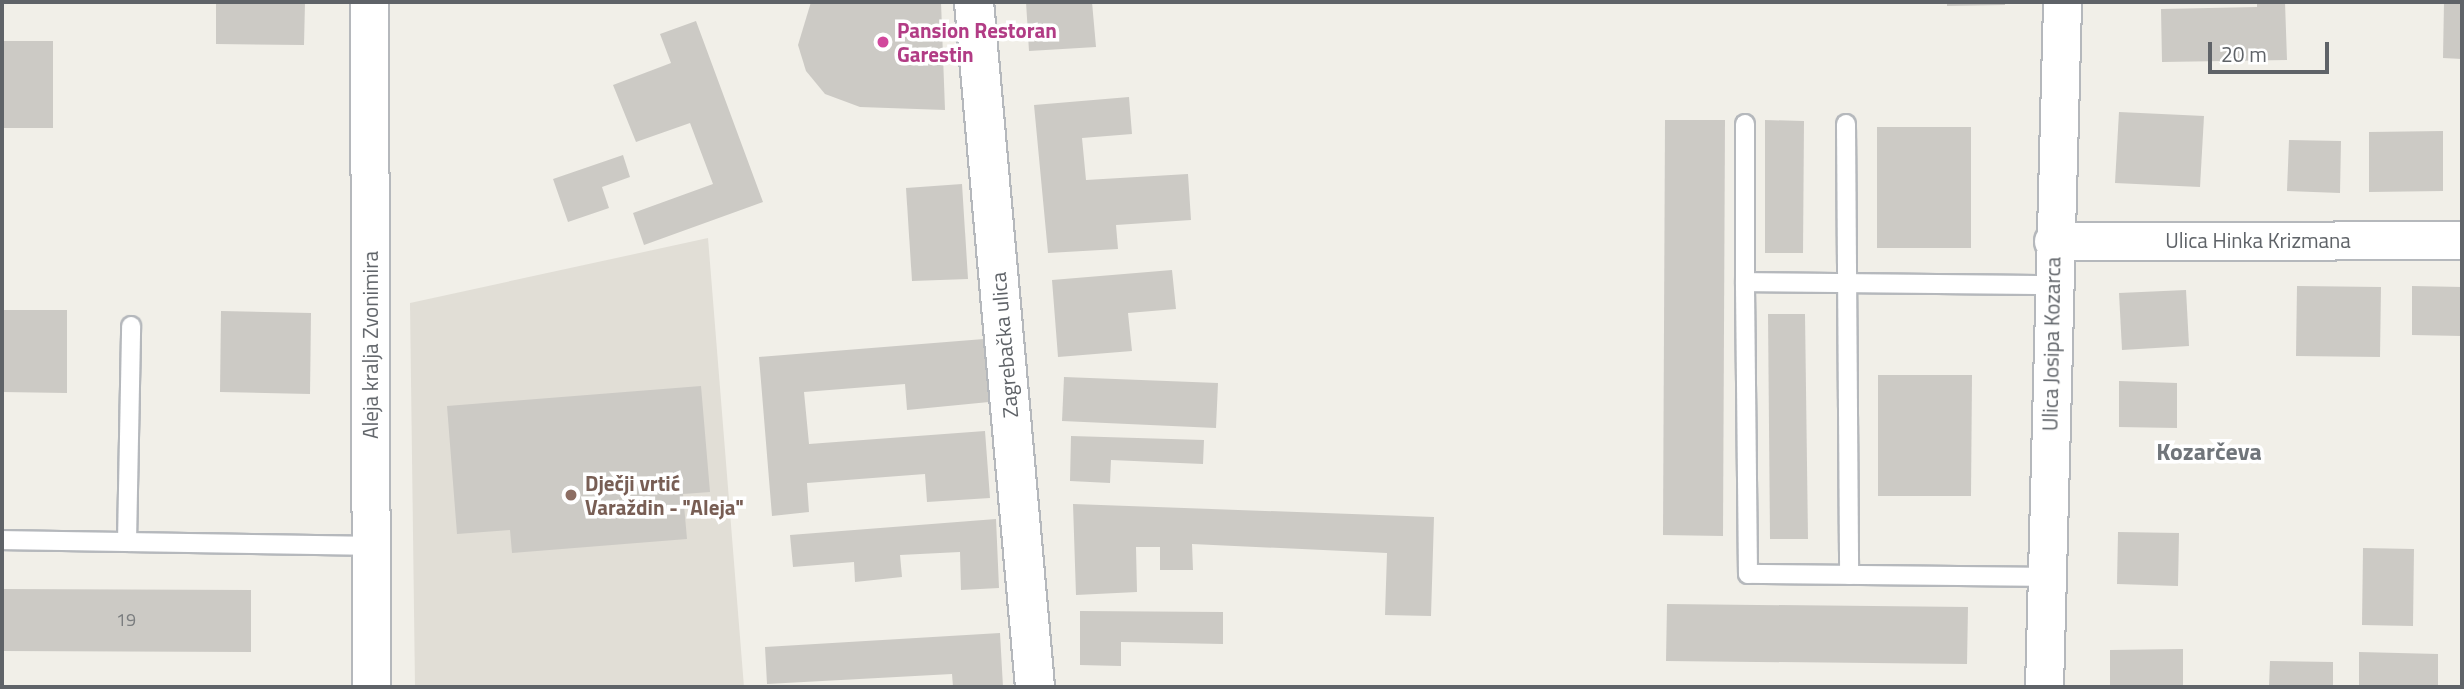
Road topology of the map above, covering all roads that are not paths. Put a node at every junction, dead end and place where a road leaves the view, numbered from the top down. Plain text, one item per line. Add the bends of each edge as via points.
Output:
1 (369, 2) edge
2 (974, 2) edge
3 (2062, 2) edge
4 (1745, 124) dead end
5 (1846, 124) dead end
6 (2462, 240) edge
7 (2053, 241) junction
8 (1745, 282) junction
9 (1848, 283) junction
10 (2053, 285) junction
11 (131, 327) dead end
12 (2, 540) edge
13 (127, 542) junction
14 (370, 545) junction
15 (1849, 575) junction
16 (2047, 578) junction
17 (371, 687) edge
18 (1035, 687) edge
19 (2044, 687) edge

1 - 14 street, Aleja kralja Zvonimira
2 - 18 street, Zagrebačka ulica
3 - 7 street, Ulica Josipa Kozarca
4 - 8 lane
5 - 9 lane
6 - 7 street, Ulica Hinka Krizmana
7 - 10 street, Ulica Josipa Kozarca
8 - 9 lane
8 - 15 lane via 1748,574
9 - 10 lane
9 - 15 lane
10 - 16 street, Ulica Josipa Kozarca
11 - 13 lane
12 - 13 lane
13 - 14 lane
14 - 17 street, Aleja kralja Zvonimira
15 - 16 lane
16 - 19 street, Ulica Josipa Kozarca

